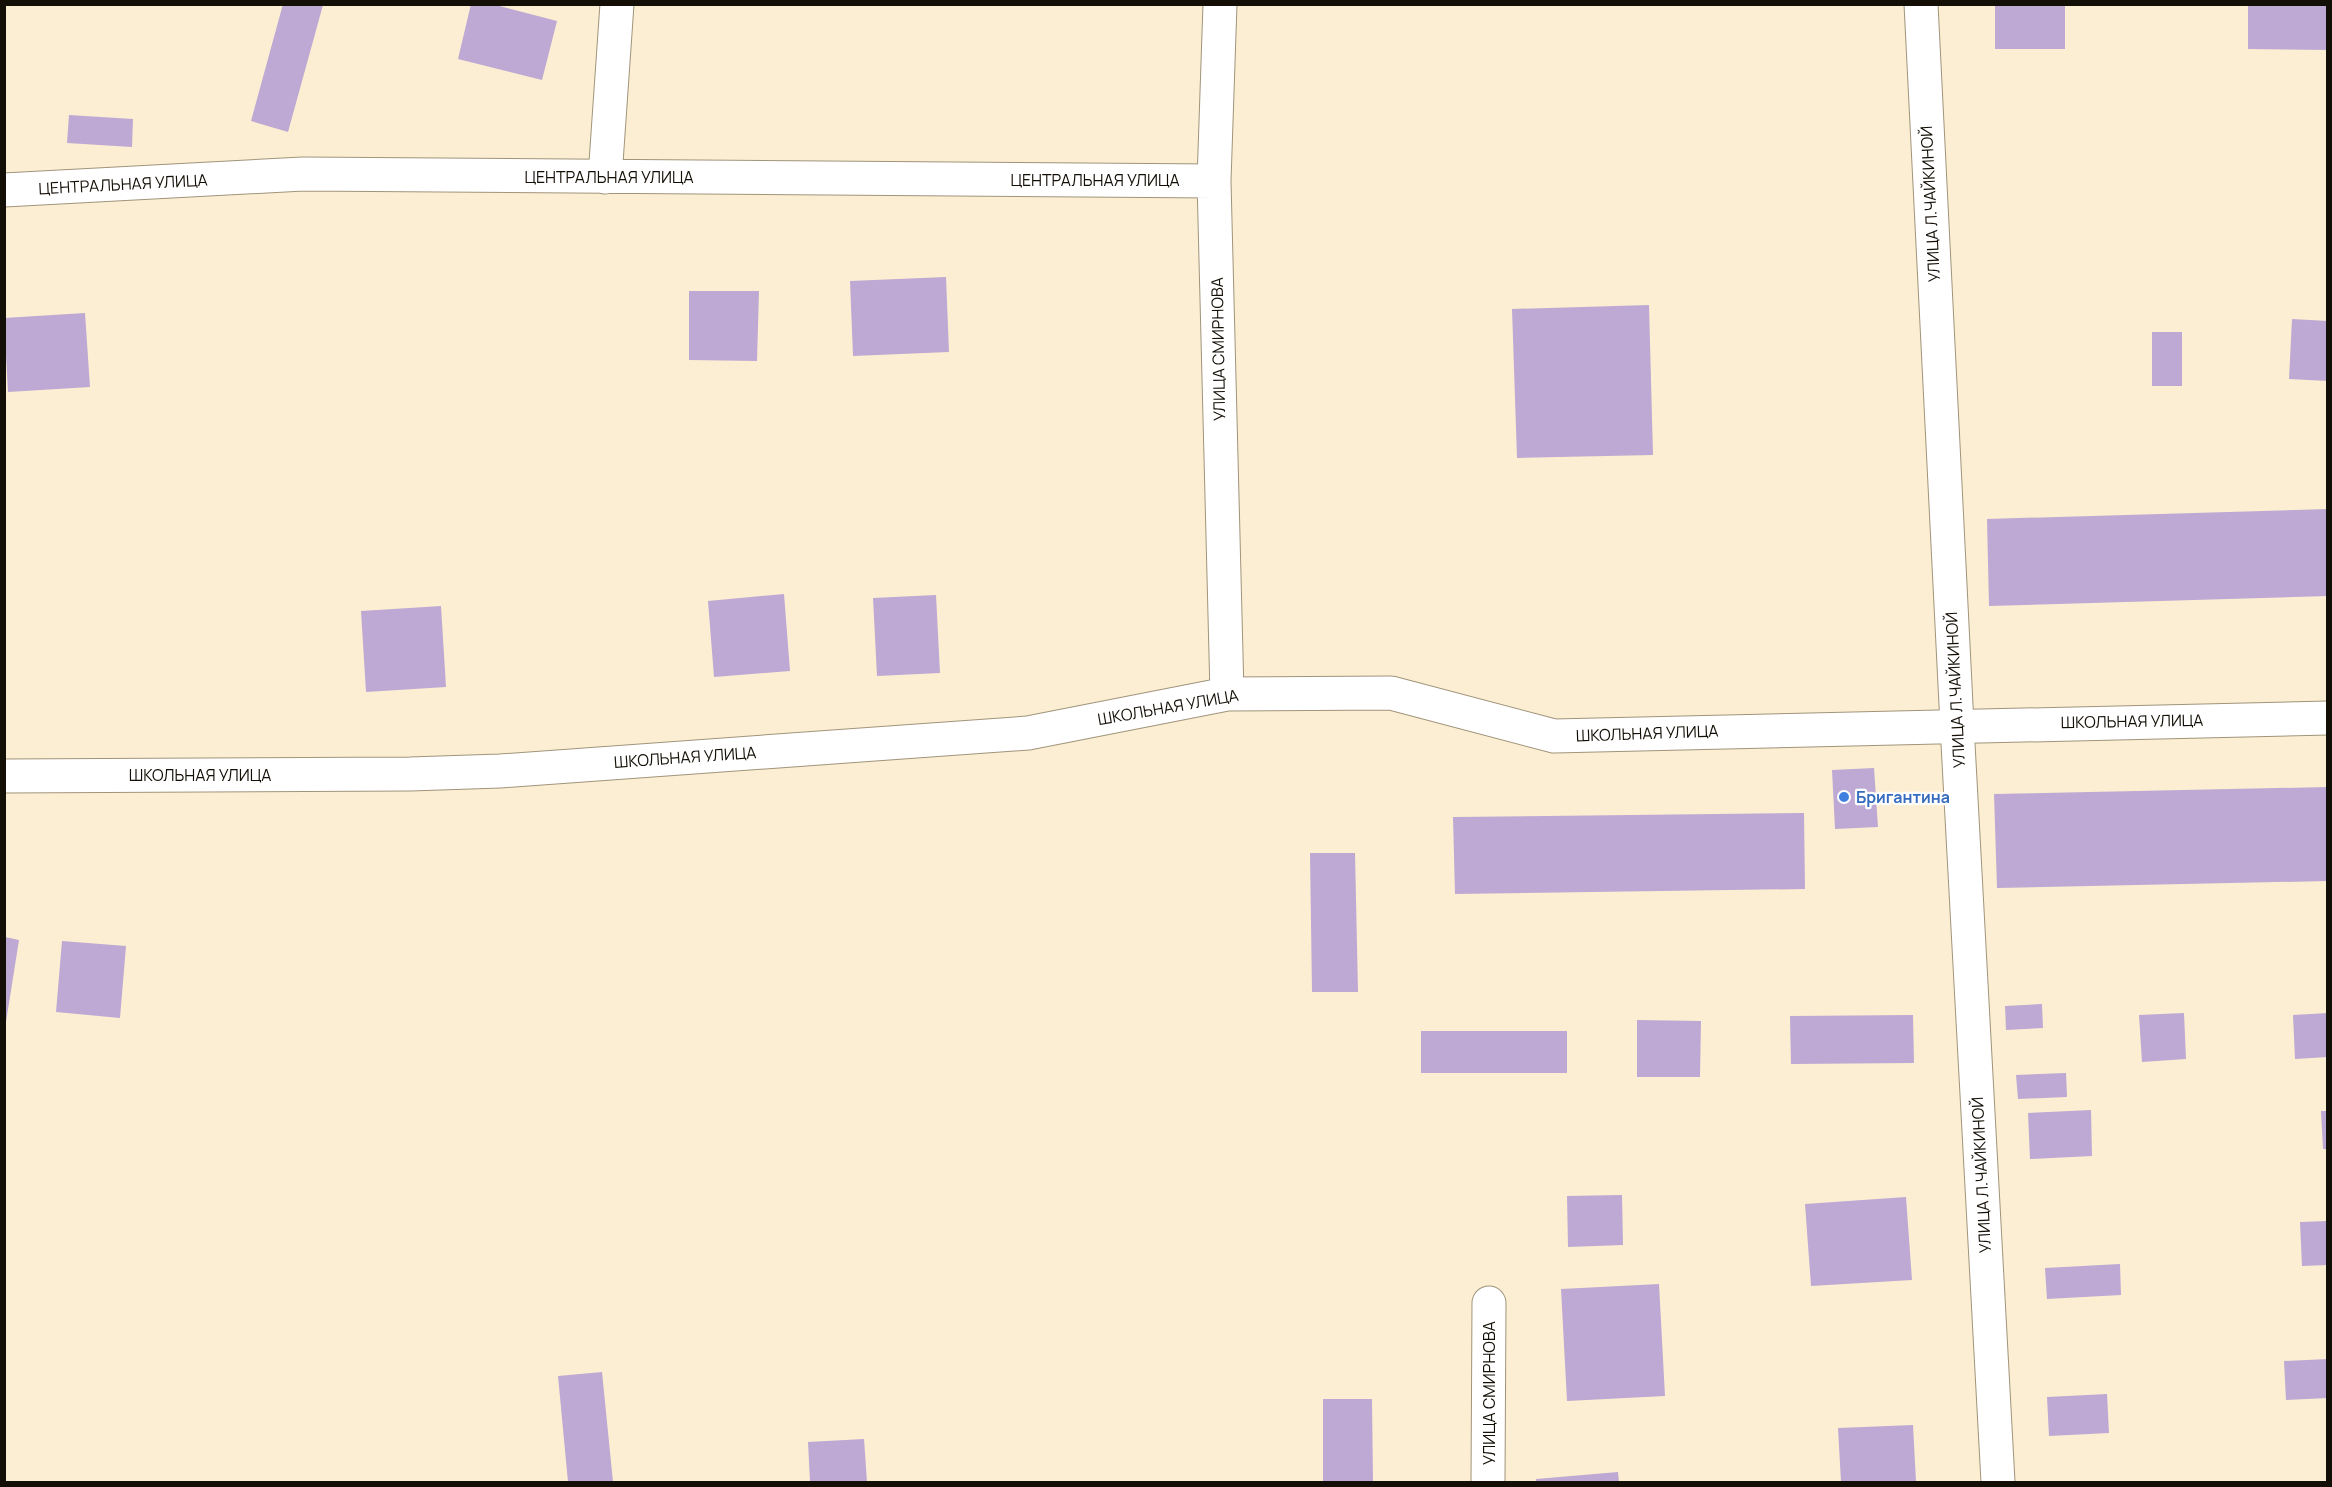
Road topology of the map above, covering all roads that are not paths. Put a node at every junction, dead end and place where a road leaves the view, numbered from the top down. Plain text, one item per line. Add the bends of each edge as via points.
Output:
1 (617, 4) edge
2 (1220, 4) edge
3 (1921, 4) edge
4 (605, 177) junction
5 (1214, 181) junction
6 (4, 190) edge
7 (1227, 694) junction
8 (2328, 718) edge
9 (1957, 725) junction
10 (4, 776) edge
11 (1489, 1302) dead end
12 (1488, 1482) edge
13 (1998, 1482) edge

1 - 4 street
2 - 5 street, УЛИЦА СМИРНОВА
3 - 9 street, УЛИЦА Л.ЧАЙКИНОЙ
4 - 5 street, ЦЕНТРАЛЬНАЯ УЛИЦА
4 - 6 street, ЦЕНТРАЛЬНАЯ УЛИЦА via 303,174
5 - 7 street, УЛИЦА СМИРНОВА
7 - 9 street, ШКОЛЬНАЯ УЛИЦА via 1391,693 1554,736
7 - 10 street, ШКОЛЬНАЯ УЛИЦА via 1028,732 500,771
8 - 9 street, ШКОЛЬНАЯ УЛИЦА
9 - 13 street, УЛИЦА Л.ЧАЙКИНОЙ
11 - 12 street, УЛИЦА СМИРНОВА

